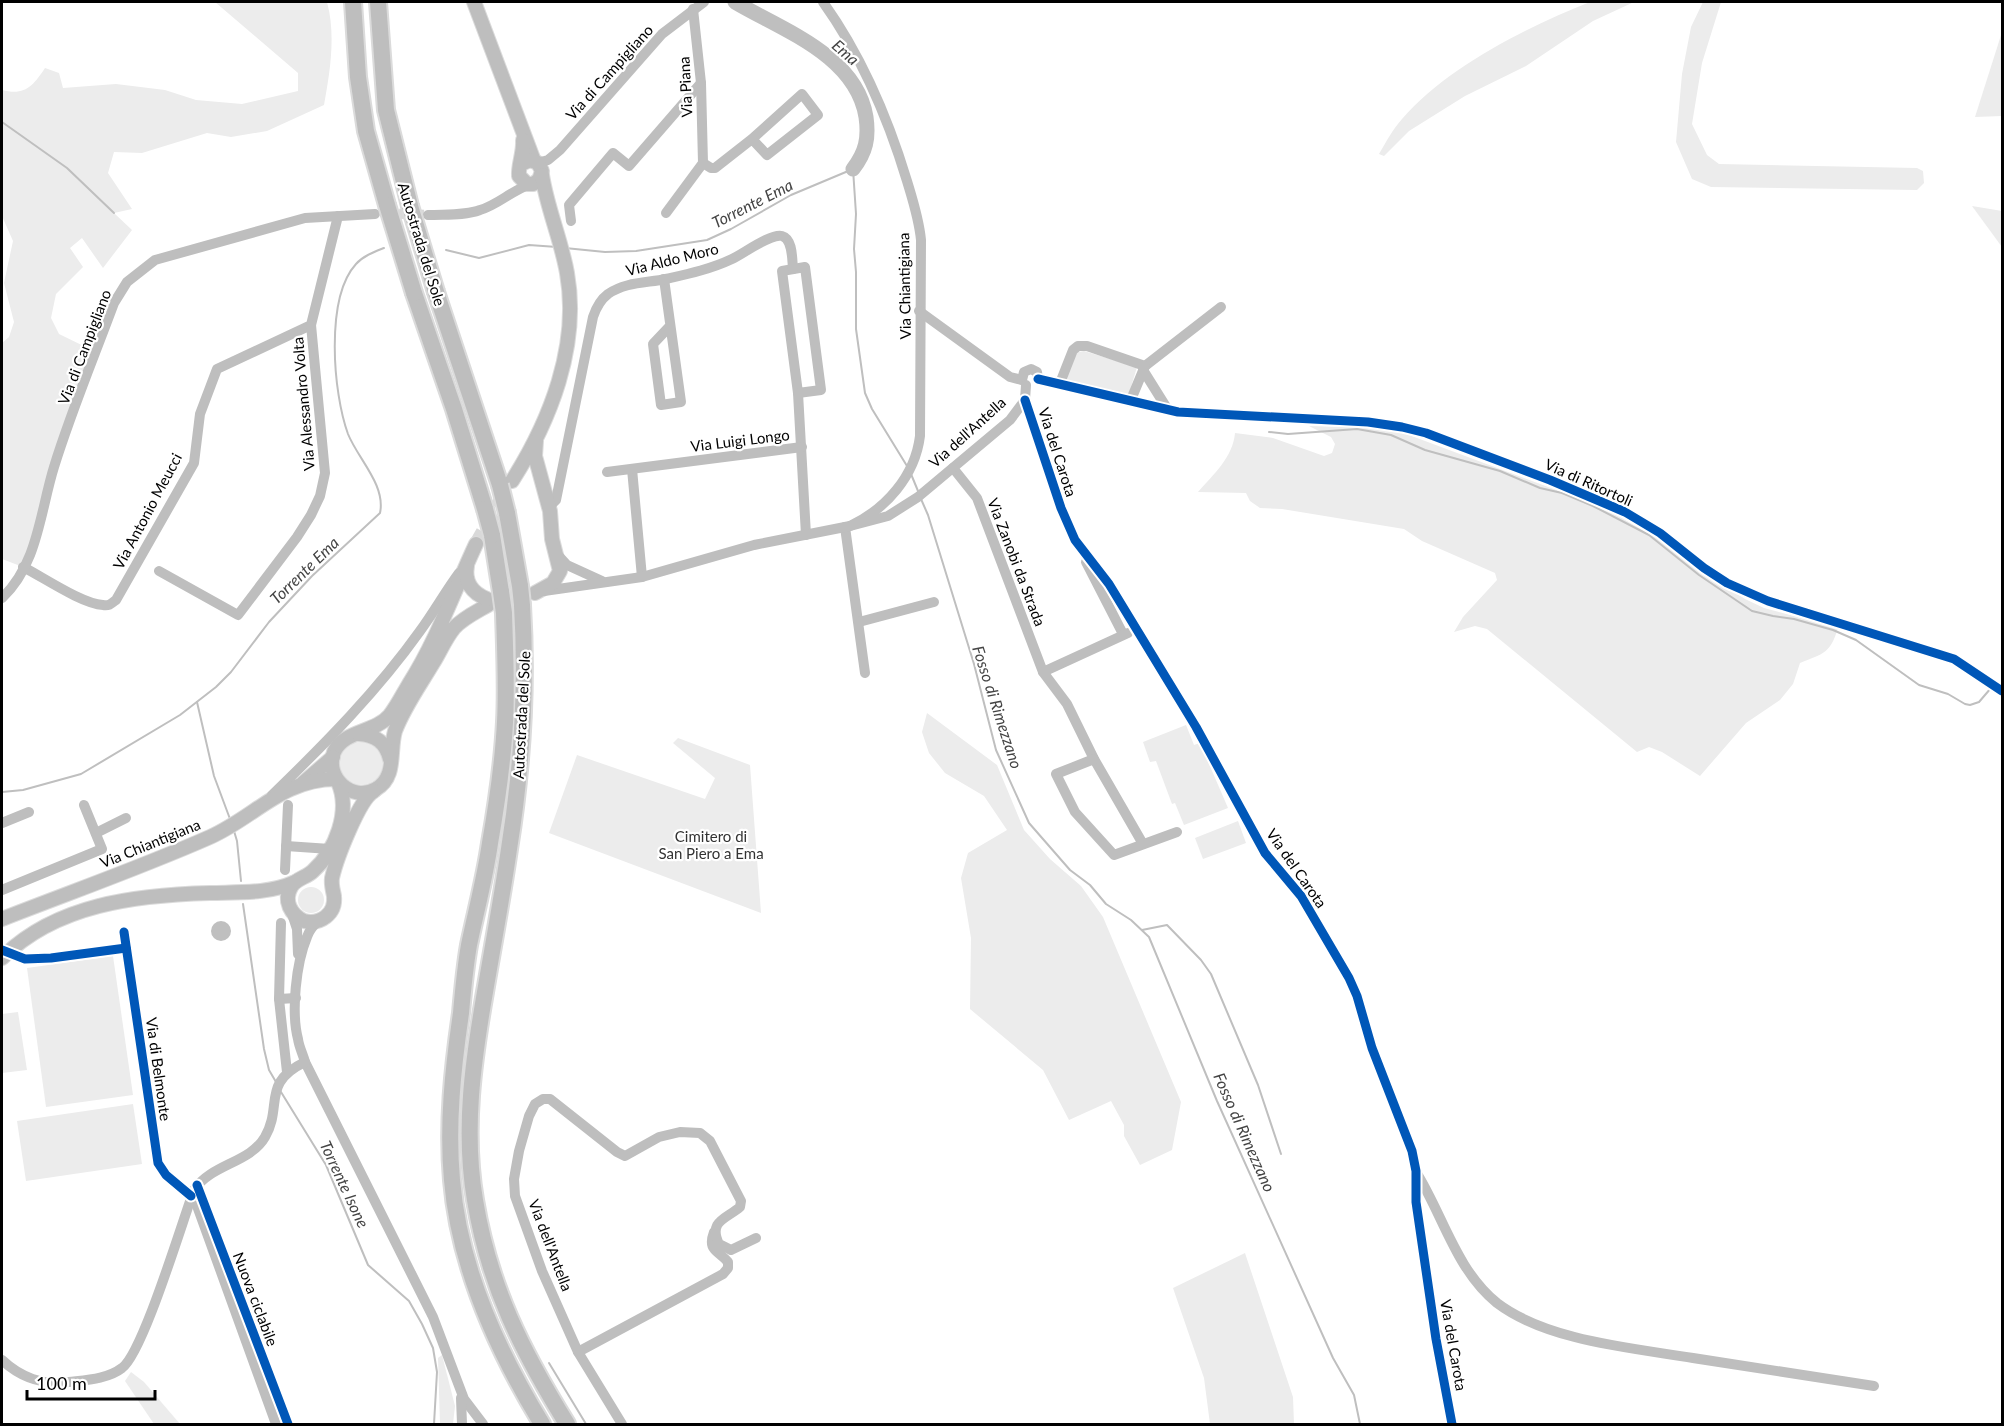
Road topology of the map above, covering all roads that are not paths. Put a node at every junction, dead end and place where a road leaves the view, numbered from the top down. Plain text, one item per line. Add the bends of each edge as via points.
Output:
1 (353, 2) edge
2 (378, 2) edge
3 (474, 2) edge
4 (480, 2) edge
5 (823, 2) edge
6 (699, 4) edge
7 (483, 23) junction
8 (701, 83) junction
9 (752, 139) junction
10 (703, 163) junction
11 (531, 172) junction
12 (381, 209) junction
13 (666, 213) dead end
14 (428, 215) tunnel mouth
15 (338, 216) junction
16 (571, 221) dead end
17 (793, 269) junction
18 (664, 279) junction
19 (1221, 307) dead end
20 (919, 311) junction
21 (311, 325) junction
22 (670, 326) junction
23 (1144, 368) junction
24 (1024, 382) junction
25 (1060, 383) junction
26 (798, 393) junction
27 (1024, 400) junction
28 (1130, 402) junction
29 (1168, 410) junction
30 (537, 436) junction
31 (802, 447) junction
32 (953, 468) junction
33 (632, 469) junction
34 (608, 472) dead end
35 (508, 483) junction
36 (920, 495) joint
37 (548, 500) junction
38 (848, 526) junction
39 (806, 535) junction
40 (1075, 540) junction
41 (476, 544) tunnel mouth
42 (555, 550) junction
43 (468, 561) junction
44 (23, 567) junction
45 (159, 571) dead end
46 (642, 577) junction
47 (609, 582) junction
48 (528, 589) junction
49 (2, 598) edge
50 (492, 598) junction
51 (934, 602) dead end
52 (859, 622) junction
53 (1137, 631) junction
54 (1123, 634) junction
55 (1043, 672) junction
56 (865, 673) dead end
57 (1999, 688) edge
58 (346, 720) junction
59 (345, 739) junction
60 (333, 757) junction
61 (1094, 759) junction
62 (390, 760) junction
63 (337, 779) junction
64 (302, 783) junction
65 (377, 788) junction
66 (84, 805) dead end
67 (262, 805) junction
68 (288, 805) dead end
69 (29, 812) dead end
70 (126, 818) dead end
71 (2, 823) edge
72 (96, 832) junction
73 (1177, 832) dead end
74 (1143, 844) junction
75 (286, 846) junction
76 (330, 849) junction
77 (285, 870) dead end
78 (301, 879) junction
79 (332, 888) junction
80 (2, 890) edge
81 (251, 892) junction
82 (291, 911) junction
83 (2, 919) edge
84 (317, 922) junction
85 (281, 923) dead end
86 (124, 932) dead end
87 (2, 958) edge
88 (299, 969) junction
89 (296, 998) junction
90 (279, 999) junction
91 (305, 1062) junction
92 (287, 1072) junction
93 (1416, 1172) junction
94 (191, 1197) junction
95 (714, 1232) junction
96 (756, 1238) dead end
97 (578, 1352) junction
98 (2, 1360) edge
99 (459, 1386) junction
100 (1874, 1386) dead end
101 (483, 1424) edge
102 (276, 1425) edge
103 (464, 1425) edge
104 (542, 1425) edge
105 (567, 1425) edge
106 (622, 1425) edge
107 (1452, 1425) edge

1 - 12 highway, Autostrada del Sole via 358,77
2 - 35 highway, Autostrada del Sole, bridge via 386,110 410,206 436,292
3 - 7 main road
4 - 7 main road
5 - 20 street, Via Chiantigiana via 867,76 901,161 920,225
6 - 8 street, Via Piana
6 - 11 street, Via di Campigliano via 662,34 560,150
7 - 11 main road via 522,133
8 - 10 street, Via Piana
8 - 16 street via 629,166 613,153 568,205
9 - 9 street via 802,94 818,115 767,155
9 - 10 street via 715,168
10 - 13 street
11 - 14 street via 516,190 481,210
11 - 30 main road via 546,195 555,226 568,276 569,316 564,360
12 - 15 street, Via di Campigliano
12 - 50 highway, Autostrada del Sole, bridge via 414,293 485,509 492,535
15 - 21 street
15 - 44 street, Via di Campigliano via 305,218 155,260 127,282 114,303 54,468 35,545
17 - 18 street, Via Aldo Moro via 789,242 778,235 722,264
17 - 26 street via 782,271
17 - 26 street via 805,267 821,390
18 - 22 street
18 - 37 street, Via Aldo Moro via 627,285 600,302 593,317 556,500 552,504
19 - 23 street
20 - 24 street via 1010,377
20 - 38 street, Via Chiantigiana via 920,436 916,457 889,497
21 - 44 street, Via Antonio Meucci via 217,369 200,414 194,463 116,600 101,606 86,601
21 - 45 street, Via Alessandro Volta via 325,473 311,515 238,615
22 - 22 street via 653,344 661,405 681,402
23 - 25 street via 1078,346
23 - 28 street
23 - 29 street
24 - 25 street, Via di Ritortoli via 1024,372 1030,369 1037,372 1038,379
24 - 27 street, Via dell'Antella
25 - 28 street, Via di Ritortoli
26 - 31 street
27 - 32 street, Via dell'Antella via 1010,420
27 - 40 street, Via del Carota via 1060,508
28 - 29 street, Via di Ritortoli
29 - 57 street, Via di Ritortoli via 1368,422 1425,433 1625,512 1727,583 1768,601 1954,659
30 - 35 main road
30 - 37 main road via 535,456
31 - 33 street, Via Luigi Longo
31 - 39 street, Via Luigi Longo
32 - 36 street, Via dell'Antella
32 - 55 street, Via Zanobi da Strada via 977,498
33 - 34 street, Via Luigi Longo
33 - 46 street
35 - 37 main road via 530,478 538,483
35 - 48 highway, Autostrada del Sole, bridge via 507,513
36 - 38 street, Via Chiantigiana via 888,516
37 - 42 main road
38 - 39 street, Via Chiantigiana
38 - 52 street
39 - 46 street, Via Chiantigiana via 754,545
40 - 53 street, Via del Carota via 1109,584
40 - 54 street, Via del Carota
41 - 43 main road
42 - 47 street, Via Chiantigiana via 567,565
42 - 48 main road via 559,575 550,586
43 - 50 main road via 466,575 472,590
43 - 58 street via 420,631
43 - 59 main road via 444,620 390,715 379,725
44 - 49 street, Via di Campigliano
46 - 47 street, Via Chiantigiana
47 - 48 street, Via Chiantigiana
48 - 105 highway, Autostrada del Sole, bridge via 522,605 525,660 519,777 476,1047 469,1106 470,1156 476,1208 498,1292
50 - 62 main road via 460,623 444,643 400,720
50 - 104 highway, Autostrada del Sole, bridge via 504,613 505,722 490,845 469,948 452,1076 452,1182 470,1267 484,1310
51 - 52 street
52 - 56 street
53 - 54 street
53 - 93 street, Via del Carota via 1196,727 1265,853 1301,897 1349,978 1412,1151
54 - 55 street
55 - 61 street, Via Zanobi da Strada via 1067,704
58 - 59 street via 342,730
58 - 67 street
59 - 60 main road, Via Chiantigiana
59 - 62 main road via 358,734 372,736 384,745
60 - 63 main road
60 - 64 main road, Via Chiantigiana
61 - 74 street, Via Zanobi da Strada
61 - 74 street via 1056,774 1075,812 1114,855
62 - 65 main road via 388,777
63 - 64 main road, Via Chiantigiana
63 - 65 main road via 356,792
63 - 76 main road via 344,811
64 - 67 main road, Via Chiantigiana
65 - 79 main road via 365,800 350,828
66 - 72 street
67 - 83 main road, Via Chiantigiana via 189,846
68 - 75 street
69 - 71 street
70 - 72 street
72 - 80 street via 102,849
73 - 74 street
75 - 76 street
75 - 77 street
76 - 78 main road via 317,867
78 - 79 main road via 320,878
78 - 81 main road
78 - 82 main road via 290,889
79 - 84 main road via 333,908
81 - 82 main road via 271,898
81 - 87 main road via 170,895 110,903 40,928
82 - 84 main road via 301,920
82 - 88 street via 297,929
84 - 88 street via 307,936
85 - 90 street
86 - 94 street, Via di Belmonte via 158,1163
88 - 89 street
89 - 90 street
89 - 91 street via 297,1039
90 - 92 street
91 - 92 street
91 - 99 street via 433,1317
92 - 94 street via 260,1144 206,1177
93 - 100 street, Via del Carota via 1444,1228 1481,1287 1528,1321 1583,1340
93 - 107 street, Via del Carota via 1416,1202
94 - 98 street via 139,1341 122,1368 94,1378 48,1383 24,1376
94 - 102 street, Via di Belmonte
95 - 96 street via 719,1244 731,1250
95 - 97 street via 712,1247 728,1262 723,1274
95 - 97 street, Via dell'Antella via 723,1217 740,1207 741,1201 710,1142 700,1133 658,1137 625,1156 550,1099 535,1104 519,1151 515,1196 542,1271
97 - 106 street, Via dell'Antella
99 - 101 street via 469,1409
99 - 103 street
101 - 103 street

